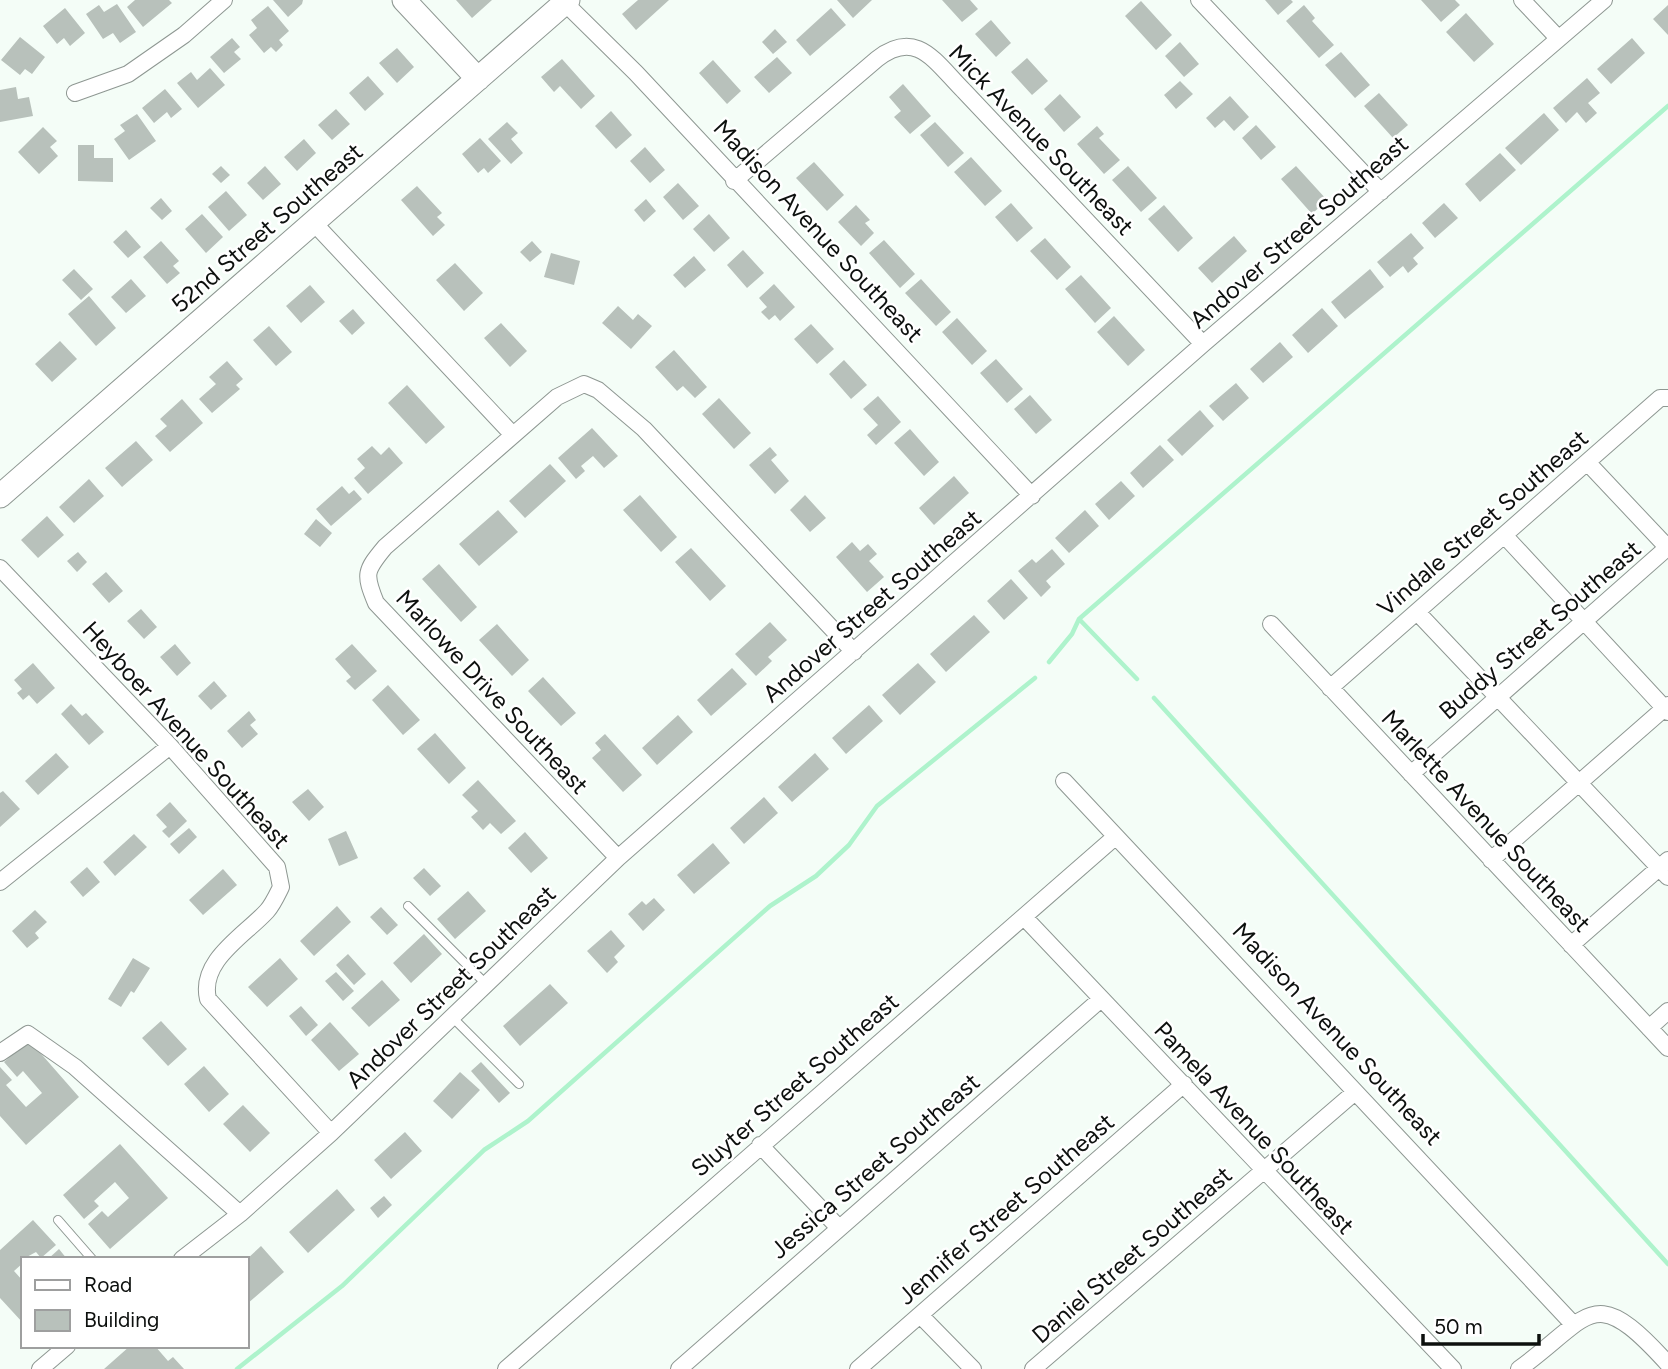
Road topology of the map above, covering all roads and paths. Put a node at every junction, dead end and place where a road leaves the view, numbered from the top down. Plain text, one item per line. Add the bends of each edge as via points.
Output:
1 (224, 0) edge
2 (404, 0) edge
3 (1199, 0) edge
4 (1522, 0) edge
5 (1604, 0) edge
6 (567, 1) edge
7 (1558, 38) junction
8 (478, 79) junction
9 (75, 93) dead end
10 (734, 181) junction
11 (1381, 192) junction
12 (313, 222) junction
13 (1203, 344) junction
14 (1668, 398) edge
15 (513, 435) junction
16 (1587, 462) junction
17 (0, 496) edge
18 (1032, 496) junction
19 (1504, 535) junction
20 (1668, 548) edge
21 (0, 568) edge
22 (1417, 612) junction
23 (1584, 622) junction
24 (1271, 624) dead end
25 (853, 652) junction
26 (1330, 688) junction
27 (1498, 698) junction
28 (1667, 708) edge
29 (170, 746) junction
30 (1411, 774) junction
31 (1064, 781) dead end
32 (1579, 783) junction
33 (1115, 837) junction
34 (618, 858) junction
35 (1491, 860) junction
36 (1665, 868) edge
37 (0, 882) edge
38 (408, 906) dead end
39 (1024, 917) junction
40 (1571, 945) junction
41 (487, 985) junction
42 (1101, 999) junction
43 (1668, 1012) edge
44 (452, 1017) junction
45 (1649, 1028) junction
46 (1668, 1048) edge
47 (0, 1054) edge
48 (519, 1084) dead end
49 (1184, 1084) junction
50 (1355, 1091) junction
51 (331, 1133) junction
52 (760, 1145) junction
53 (1265, 1171) junction
54 (240, 1214) junction
55 (58, 1220) dead end
56 (839, 1228) junction
57 (90, 1257) edge
58 (185, 1257) edge
59 (920, 1315) junction
60 (1572, 1323) junction
61 (65, 1348) edge
62 (1668, 1364) edge
63 (40, 1369) edge
64 (506, 1369) edge
65 (679, 1369) edge
66 (858, 1369) edge
67 (973, 1369) edge
68 (1033, 1369) edge
69 (1453, 1369) edge
70 (1519, 1369) edge

1 - 9 street via 165,50 128,74
2 - 8 main road
3 - 11 street
4 - 7 street
5 - 7 street, Andover Street Southeast
6 - 8 main road, 52nd Street Southeast
6 - 10 street, Madison Avenue Southeast
7 - 11 street, Andover Street Southeast
8 - 12 main road, 52nd Street Southeast
10 - 13 street, Mick Avenue Southeast via 884,53 908,44 924,51 964,91
10 - 18 street, Madison Avenue Southeast
11 - 13 street, Andover Street Southeast
12 - 15 street
12 - 17 main road, 52nd Street Southeast
13 - 18 street, Andover Street Southeast
14 - 16 street, Vindale Street Southeast via 1660,398
15 - 25 street via 572,388 584,384 598,390 662,448
15 - 34 street, Marlowe Drive Southeast via 385,547 370,565 366,579 376,603
16 - 19 street, Vindale Street Southeast
16 - 20 street
18 - 25 street, Andover Street Southeast
19 - 22 street, Vindale Street Southeast
19 - 23 street
20 - 23 street, Buddy Street Southeast
21 - 29 street, Heyboer Avenue Southeast
22 - 26 street, Vindale Street Southeast
22 - 27 street
23 - 27 street, Buddy Street Southeast
23 - 28 street
24 - 26 street, Marlette Avenue Southeast
25 - 34 street, Andover Street Southeast
26 - 30 street, Marlette Avenue Southeast
27 - 30 street, Buddy Street Southeast
27 - 32 street
28 - 32 street
29 - 37 street
29 - 51 street, Heyboer Avenue Southeast via 261,846 277,867 281,887 269,909 219,957 205,986 208,999
30 - 35 street, Marlette Avenue Southeast
31 - 33 street, Madison Avenue Southeast
32 - 35 street
32 - 36 street
33 - 39 street, Sluyter Street Southeast
33 - 50 street, Madison Avenue Southeast
34 - 41 street, Andover Street Southeast
35 - 40 street, Marlette Avenue Southeast
36 - 40 street
38 - 41 lane
39 - 42 street, Pamela Avenue Southeast
39 - 52 street, Sluyter Street Southeast
40 - 45 street, Marlette Avenue Southeast
41 - 44 street, Andover Street Southeast
42 - 49 street, Pamela Avenue Southeast
42 - 56 street, Jessica Street Southeast
43 - 45 street
44 - 48 lane
44 - 51 street, Andover Street Southeast
45 - 46 street, Marlette Avenue Southeast
47 - 54 street via 28,1034 75,1067
49 - 53 street, Pamela Avenue Southeast
49 - 59 street, Jennifer Street Southeast
50 - 53 street, Daniel Street Southeast
50 - 60 street, Madison Avenue Southeast
51 - 54 street, Andover Street Southeast
52 - 56 street
52 - 64 street, Sluyter Street Southeast
53 - 68 street, Daniel Street Southeast
53 - 69 street, Pamela Avenue Southeast
54 - 58 street, Andover Street Southeast
55 - 57 lane
56 - 65 street, Jessica Street Southeast
59 - 66 street, Jennifer Street Southeast
59 - 67 street
60 - 62 street via 1605,1314 1637,1329
60 - 70 street
61 - 63 street

